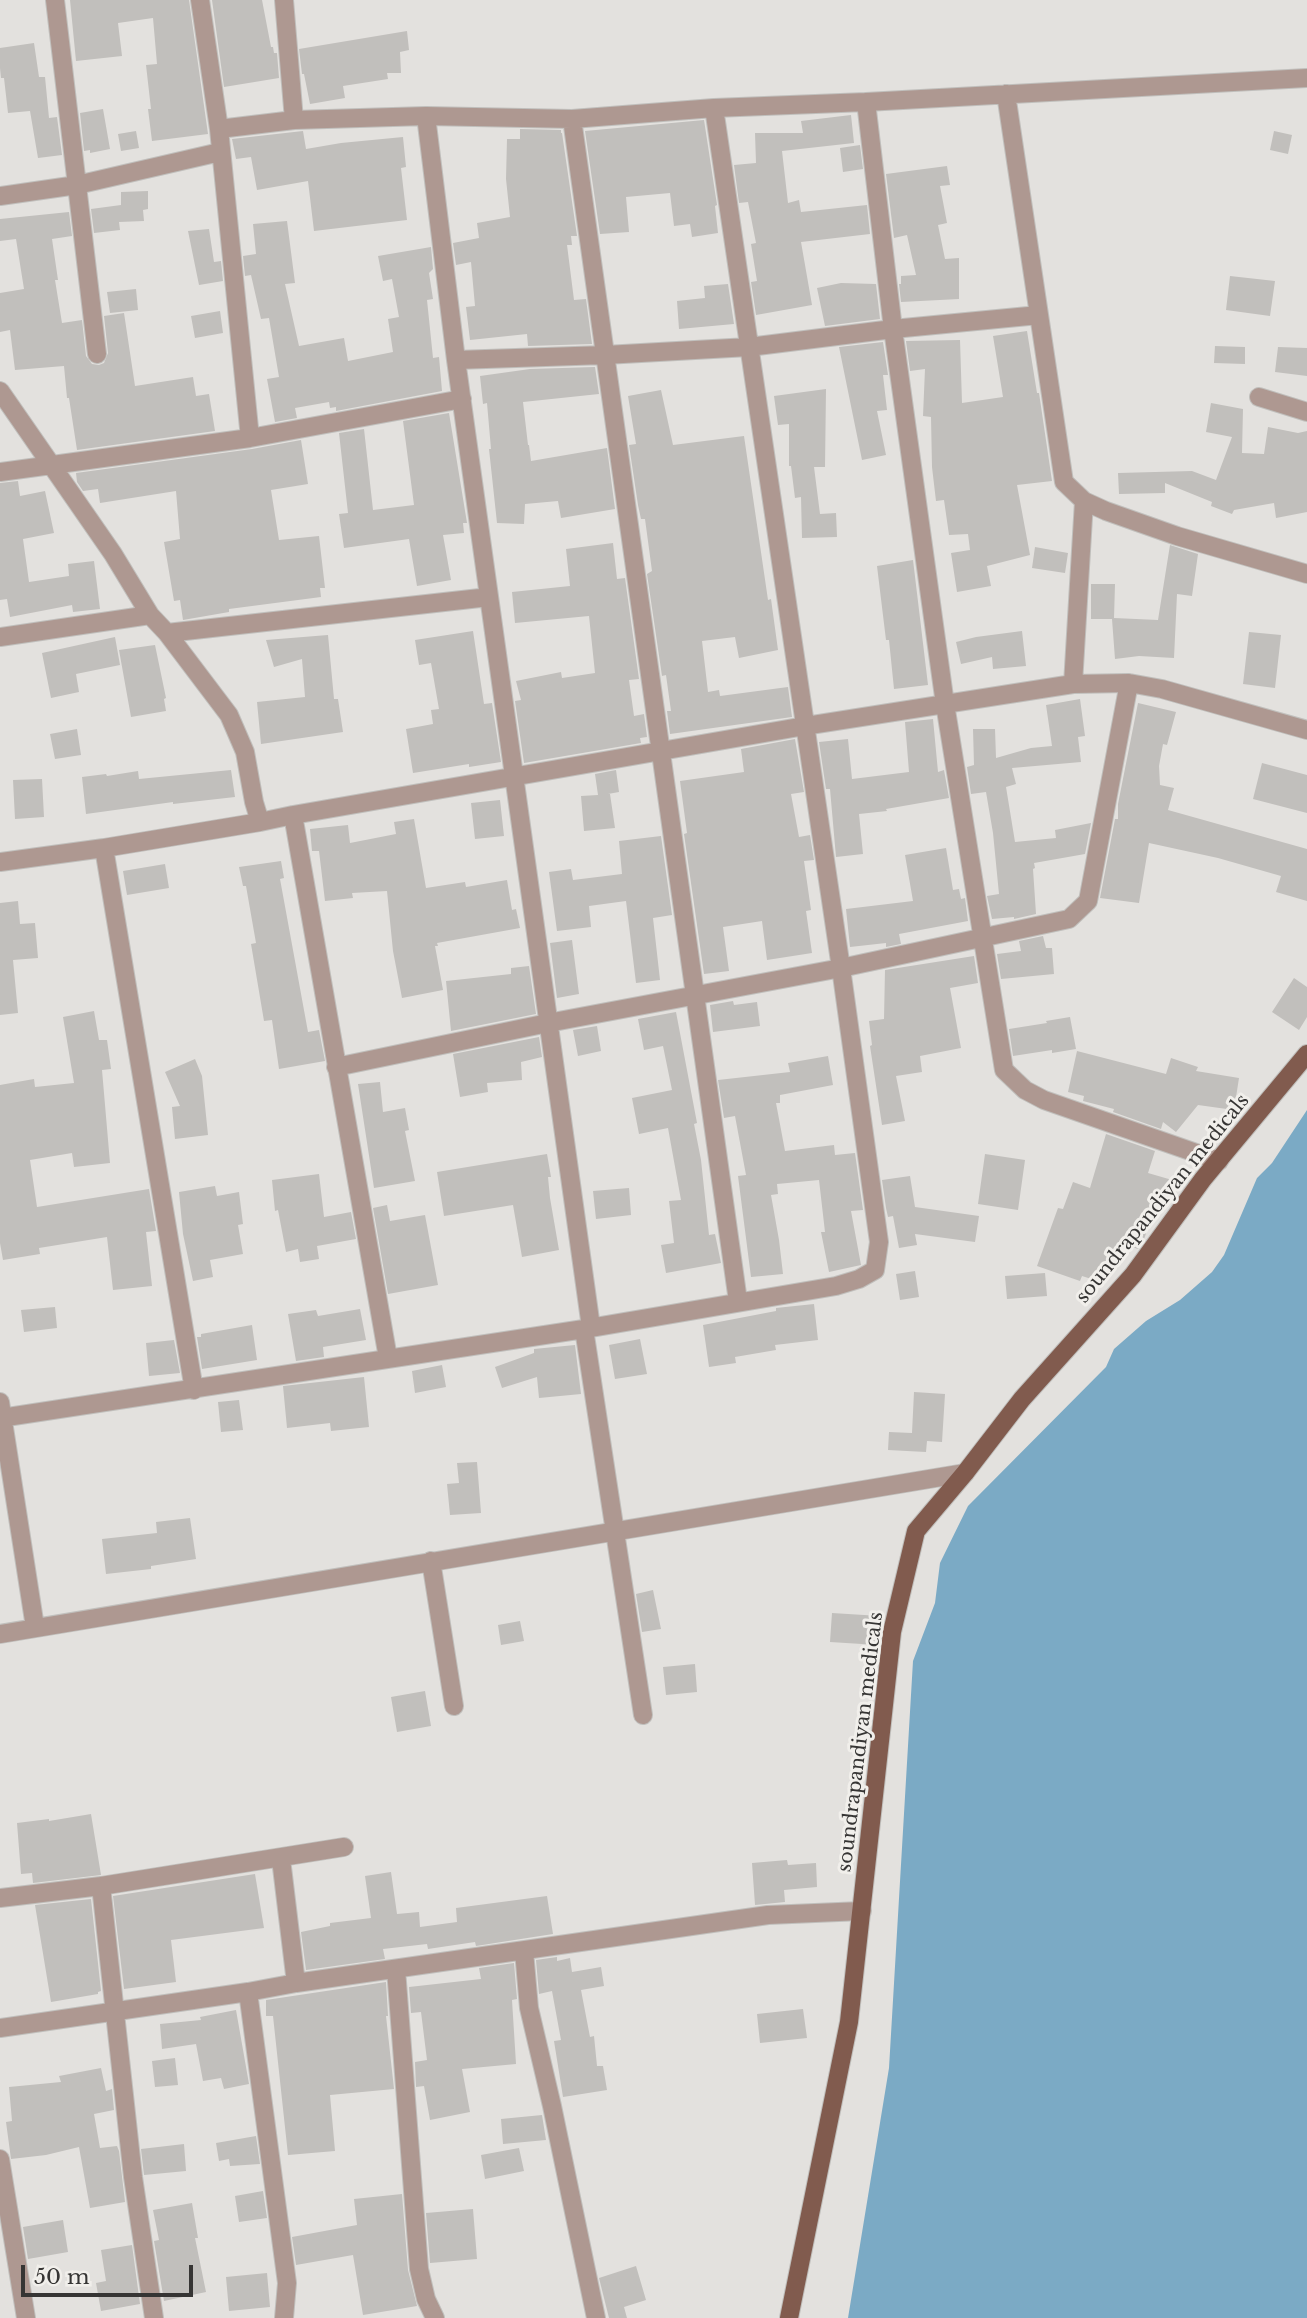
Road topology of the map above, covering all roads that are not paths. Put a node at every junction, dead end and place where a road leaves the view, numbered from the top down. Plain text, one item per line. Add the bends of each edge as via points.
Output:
1 (55, 0) edge
2 (200, 0) edge
3 (284, 0) edge
4 (1307, 78) edge
5 (1006, 94) junction
6 (866, 102) junction
7 (714, 108) junction
8 (426, 116) junction
9 (572, 119) junction
10 (295, 120) junction
11 (219, 128) junction
12 (220, 152) junction
13 (77, 185) junction
14 (0, 196) edge
15 (1039, 314) junction
16 (893, 329) junction
17 (749, 347) junction
18 (97, 354) dead end
19 (605, 355) junction
20 (456, 360) junction
21 (0, 391) edge
22 (1259, 397) dead end
23 (462, 399) junction
24 (1307, 412) edge
25 (250, 438) junction
26 (50, 465) junction
27 (0, 472) edge
28 (1084, 501) junction
29 (1307, 574) edge
30 (489, 597) junction
31 (150, 615) junction
32 (167, 634) junction
33 (0, 638) edge
34 (1129, 683) junction
35 (1073, 684) junction
36 (945, 704) junction
37 (805, 726) junction
38 (1307, 730) edge
39 (661, 751) junction
40 (514, 777) junction
41 (293, 815) junction
42 (260, 822) junction
43 (103, 848) junction
44 (0, 862) edge
45 (983, 936) junction
46 (841, 968) junction
47 (695, 996) junction
48 (548, 1023) junction
49 (1307, 1054) edge
50 (336, 1067) junction
51 (1219, 1161) junction
52 (738, 1301) junction
53 (587, 1328) junction
54 (388, 1358) junction
55 (194, 1390) junction
56 (1, 1412) edge
57 (965, 1473) junction
58 (616, 1531) junction
59 (431, 1561) junction
60 (35, 1627) junction
61 (0, 1634) edge
62 (454, 1706) dead end
63 (643, 1714) dead end
64 (344, 1847) dead end
65 (281, 1858) junction
66 (101, 1886) junction
67 (0, 1898) edge
68 (862, 1911) junction
69 (524, 1951) junction
70 (396, 1969) junction
71 (296, 1983) junction
72 (248, 1992) junction
73 (114, 2011) junction
74 (0, 2028) edge
75 (0, 2160) edge
76 (26, 2318) edge
77 (154, 2318) edge
78 (284, 2318) edge
79 (435, 2318) edge
80 (596, 2318) edge
81 (789, 2318) edge

1 - 13 street
2 - 11 street
3 - 10 street
4 - 5 street
5 - 6 street
5 - 15 street
6 - 7 street
6 - 16 street
7 - 9 street
7 - 17 street
8 - 9 street
8 - 10 street
8 - 20 street
9 - 19 street
10 - 11 street
11 - 12 street
12 - 13 street
12 - 25 street
13 - 14 street
13 - 18 street
15 - 16 street
15 - 28 street via 1064,482
16 - 17 street
16 - 36 street
17 - 19 street
17 - 37 street
19 - 20 street
19 - 39 street
20 - 23 street
21 - 26 street
22 - 24 street
23 - 25 street
23 - 30 street
25 - 26 street
26 - 27 street
26 - 31 street
28 - 29 street via 1177,536
28 - 35 street
30 - 32 street
30 - 40 street
31 - 32 street
31 - 33 street
32 - 42 street via 229,715 245,752
34 - 35 street
34 - 38 street
34 - 45 street via 1088,901 1069,919
35 - 36 street
36 - 37 street
36 - 45 street
37 - 39 street
37 - 46 street
39 - 40 street
39 - 47 street
40 - 41 street
40 - 48 street
41 - 42 street
41 - 50 street
42 - 43 street
43 - 44 street
43 - 55 street
45 - 46 street
45 - 51 street via 1004,1070 1044,1100
46 - 47 street
46 - 52 street via 879,1242 875,1270 835,1286
47 - 48 street
47 - 52 street
48 - 50 street
48 - 53 street
49 - 51 main road, soundrapandiyan medicals
50 - 54 street
51 - 57 main road, soundrapandiyan medicals via 1133,1275 1022,1399
52 - 53 street
53 - 54 street
53 - 58 street
54 - 55 street
55 - 56 street
56 - 60 street
57 - 58 street
57 - 68 main road, soundrapandiyan medicals via 916,1531 892,1632
58 - 59 street
58 - 63 street
59 - 60 street
59 - 62 street
60 - 61 street
64 - 65 street
65 - 66 street
65 - 71 street
66 - 67 street
66 - 73 street
68 - 69 street via 768,1915
68 - 81 main road, soundrapandiyan medicals via 849,2022
69 - 70 street
69 - 80 street via 529,2008
70 - 71 street
70 - 79 street via 419,2269
71 - 72 street
72 - 73 street
72 - 78 street via 287,2283
73 - 74 street
73 - 77 street
75 - 76 street

